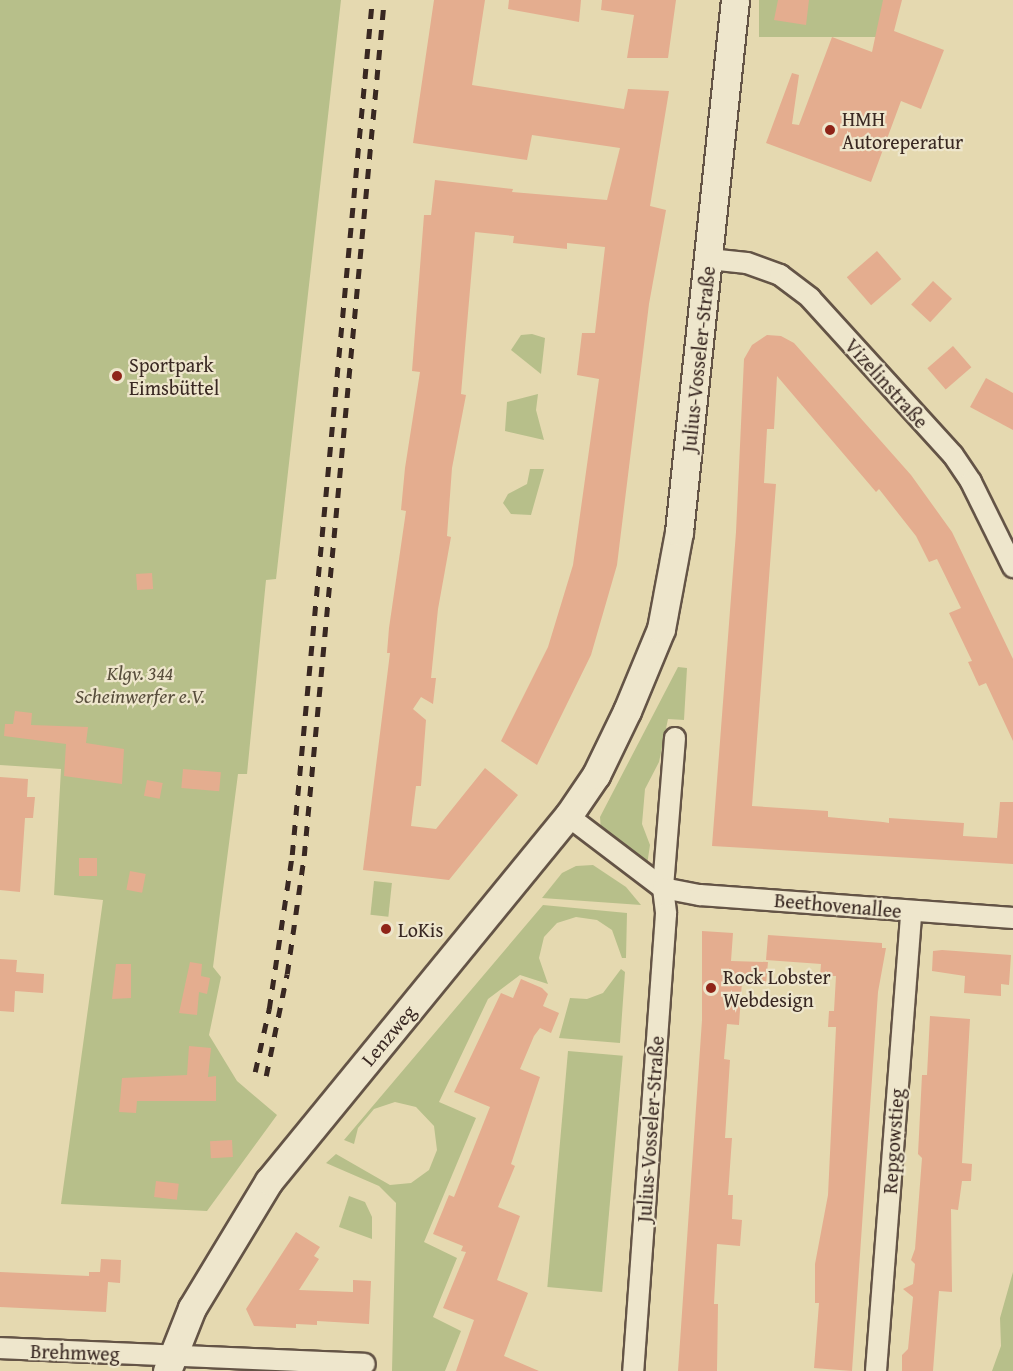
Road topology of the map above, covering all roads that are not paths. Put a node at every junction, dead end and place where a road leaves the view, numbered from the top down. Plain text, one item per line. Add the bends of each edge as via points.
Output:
1 (735, 0) edge
2 (709, 259) junction
3 (1013, 567) edge
4 (627, 711) joint
5 (675, 738) dead end
6 (568, 816) junction
7 (663, 888) junction
8 (911, 911) junction
9 (1013, 918) edge
10 (0, 1348) edge
11 (170, 1363) edge
12 (365, 1364) dead end
13 (633, 1371) edge
14 (876, 1371) edge

1 - 2 street, Julius-Vosseler-Straße
2 - 3 street, Vizelinstraße via 747,263 780,275 810,298 953,455 971,482
2 - 4 street, Julius-Vosseler-Straße via 673,574 661,629
4 - 6 street, Lenzweg via 596,775
5 - 7 street, Julius-Vosseler-Straße
6 - 7 street
6 - 11 street, Lenzweg via 269,1181 192,1308
7 - 8 street, Beethovenallee
7 - 13 street, Julius-Vosseler-Straße via 666,914
8 - 9 street, Beethovenallee
8 - 14 street, Repgowstieg
10 - 11 street, Brehmweg
11 - 12 street, Brehmweg

